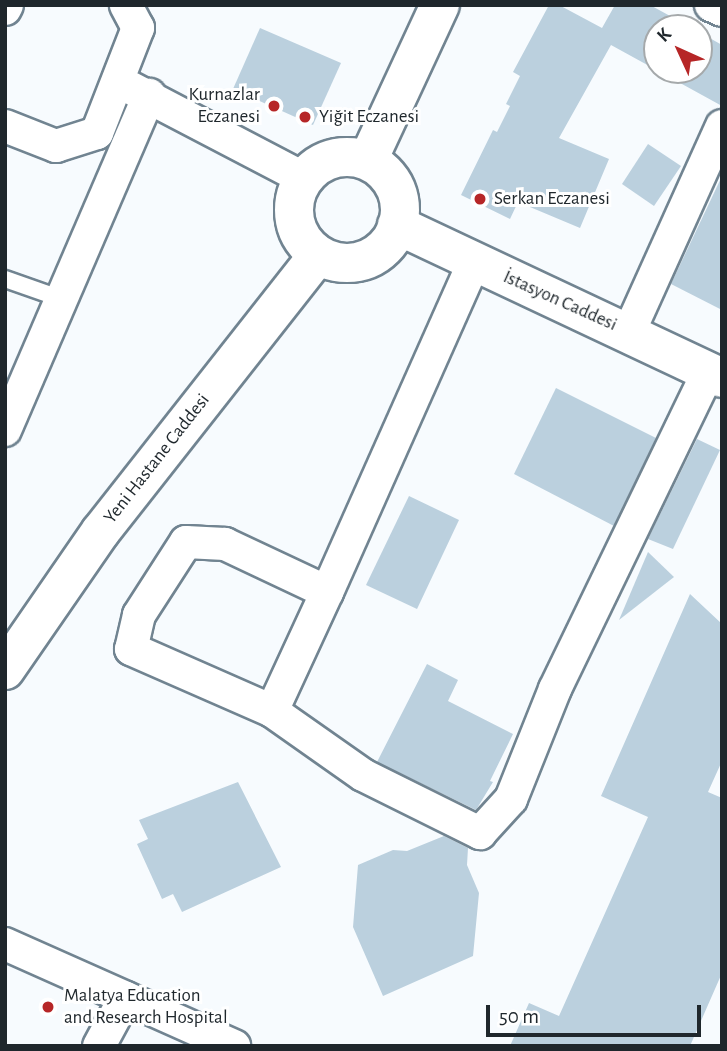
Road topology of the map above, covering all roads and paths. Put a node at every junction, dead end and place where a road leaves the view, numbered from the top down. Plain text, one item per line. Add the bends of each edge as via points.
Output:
1 (126, 5) edge
2 (440, 5) edge
3 (711, 5) edge
4 (722, 10) edge
5 (117, 82) junction
6 (149, 95) junction
7 (5, 126) edge
8 (722, 127) edge
9 (368, 160) junction
10 (303, 178) junction
11 (397, 225) junction
12 (318, 255) junction
13 (474, 262) junction
14 (5, 279) edge
15 (62, 299) junction
16 (629, 332) junction
17 (715, 374) edge
18 (5, 430) edge
19 (327, 592) junction
20 (5, 670) edge
21 (272, 711) junction
22 (5, 944) edge
23 (125, 998) junction
24 (99, 1046) edge
25 (234, 1046) edge

1 - 5 street via 138,28
2 - 9 main road
3 - 4 street
5 - 6 street
5 - 7 street via 97,133 56,146
6 - 10 street
6 - 15 street
8 - 16 street
9 - 10 main road via 332,158
9 - 11 main road via 394,184 400,201
10 - 12 main road via 293,211 296,228
11 - 12 main road via 383,249 368,259 351,264
11 - 13 main road, İstasyon Caddesi
12 - 20 main road, Yeni Hastane Caddesi via 101,531
13 - 16 main road, İstasyon Caddesi
13 - 19 street
14 - 15 lane
15 - 18 street
16 - 17 main road, İstasyon Caddesi
17 - 21 street via 555,689 511,799 480,833 363,775
19 - 21 street
19 - 21 street via 225,544 186,542 139,615 131,649
22 - 23 street
23 - 24 street
23 - 25 street

